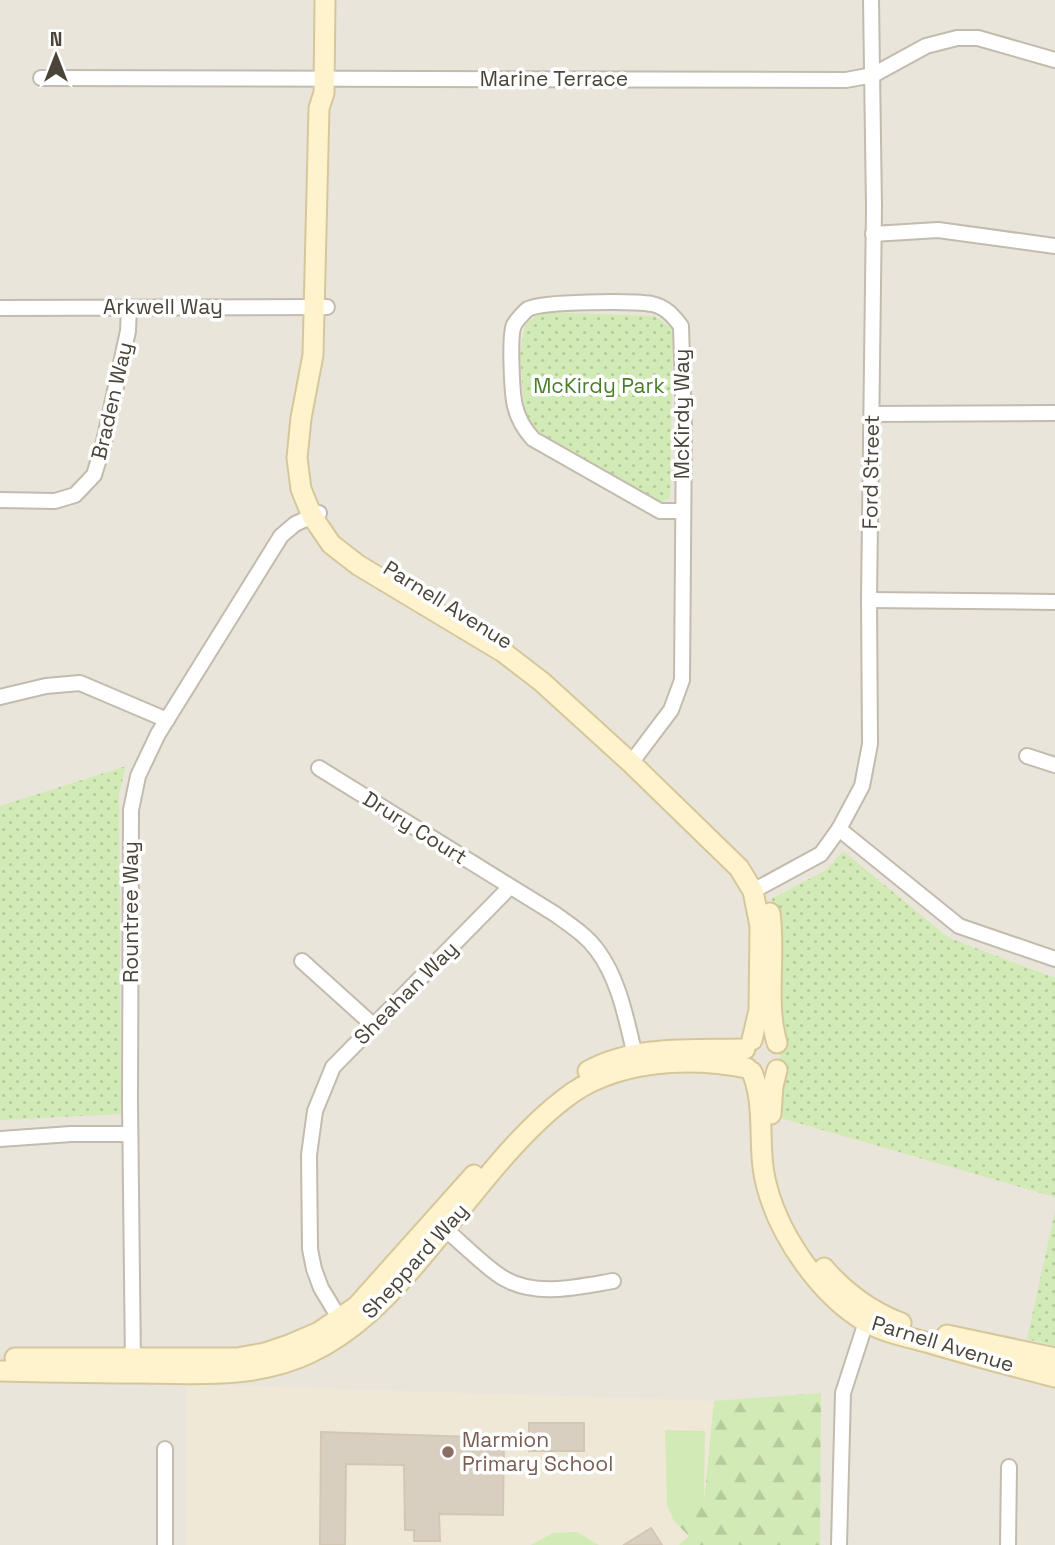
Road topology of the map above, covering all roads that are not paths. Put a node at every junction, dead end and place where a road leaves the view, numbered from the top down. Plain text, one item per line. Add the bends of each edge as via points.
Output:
1 (325, 0) edge
2 (871, 0) edge
3 (1055, 60) edge
4 (873, 75) junction
5 (41, 78) dead end
6 (324, 85) junction
7 (873, 234) junction
8 (1055, 246) edge
9 (129, 307) junction
10 (321, 307) junction
11 (0, 308) edge
12 (872, 414) junction
13 (1055, 414) edge
14 (0, 500) edge
15 (683, 511) junction
16 (315, 515) junction
17 (869, 600) junction
18 (1055, 602) edge
19 (0, 697) edge
20 (167, 720) junction
21 (1027, 756) dead end
22 (636, 758) junction
23 (1055, 765) edge
24 (319, 768) dead end
25 (839, 829) junction
26 (510, 887) junction
27 (759, 888) junction
28 (1055, 959) edge
29 (302, 961) dead end
30 (373, 1025) junction
31 (777, 1043) junction
32 (749, 1057) junction
33 (636, 1060) junction
34 (776, 1070) junction
35 (130, 1134) junction
36 (0, 1139) edge
37 (446, 1230) junction
38 (613, 1282) dead end
39 (870, 1316) junction
40 (343, 1325) junction
41 (0, 1358) edge
42 (1055, 1358) edge
43 (133, 1366) junction
44 (0, 1370) edge
45 (1055, 1377) edge
46 (165, 1449) dead end
47 (1009, 1467) dead end
48 (165, 1545) edge
49 (839, 1545) edge
50 (1008, 1545) edge

1 - 6 street, Parnell Avenue
2 - 4 street, Ford Street
3 - 4 street, Marine Terrace via 978,38 957,38 926,46
4 - 6 street, Marine Terrace via 846,80
4 - 7 street, Ford Street
5 - 6 street, Marine Terrace
6 - 10 street, Parnell Avenue via 319,108
7 - 8 street via 938,229
7 - 12 street, Ford Street
9 - 10 street, Arkwell Way
9 - 11 street, Arkwell Way
9 - 14 street, Braden Way via 128,331 94,475 75,495 55,501
10 - 16 street, Parnell Avenue via 298,458 301,489
12 - 13 street
12 - 17 street, Ford Street
15 - 15 street, McKirdy Way via 660,511 533,439 521,425 514,404 511,348 513,326 527,310 566,303 652,304 667,310 681,326
15 - 22 street, McKirdy Way via 682,680 671,710
16 - 20 street, Rountree Way via 281,536
16 - 22 street, Parnell Avenue via 331,544 350,559 503,652
17 - 18 street
17 - 25 street, Ford Street via 870,744 862,786
19 - 20 street via 80,683
20 - 35 street, Rountree Way via 138,776 131,810
21 - 23 street
22 - 27 street, Parnell Avenue
24 - 26 street, Drury Court
25 - 27 street, Ford Street via 821,855
25 - 28 street via 959,926
26 - 30 street, Sheahan Way
26 - 33 street via 579,931 596,949 617,987
27 - 31 street, Parnell Avenue via 773,939
27 - 32 street, Parnell Avenue via 759,1010
29 - 30 street
30 - 40 street, Sheahan Way via 334,1067 315,1111 309,1155 310,1249 321,1288
31 - 32 street via 762,1037
31 - 34 street, Parnell Avenue via 782,1060
32 - 33 street, Sheppard Way via 701,1062
32 - 34 street via 765,1076
32 - 39 street, Parnell Avenue via 761,1101 766,1186 788,1240 821,1284
33 - 37 street, Sheppard Way via 557,1105 514,1146
33 - 40 street, Sheppard Way via 592,1069 526,1115
34 - 39 street, Parnell Avenue via 771,1131 776,1174 790,1217 812,1254
35 - 36 street
35 - 43 street, Rountree Way
37 - 38 street via 505,1279 537,1289
37 - 40 street, Sheppard Way via 386,1298
39 - 42 street, Parnell Avenue
39 - 45 street, Parnell Avenue via 954,1350
39 - 49 street via 843,1393
40 - 43 street, Sheppard Way via 311,1353 249,1371 226,1374
41 - 43 street, Sheppard Way
43 - 44 street, Sheppard Way
46 - 48 street
47 - 50 street

